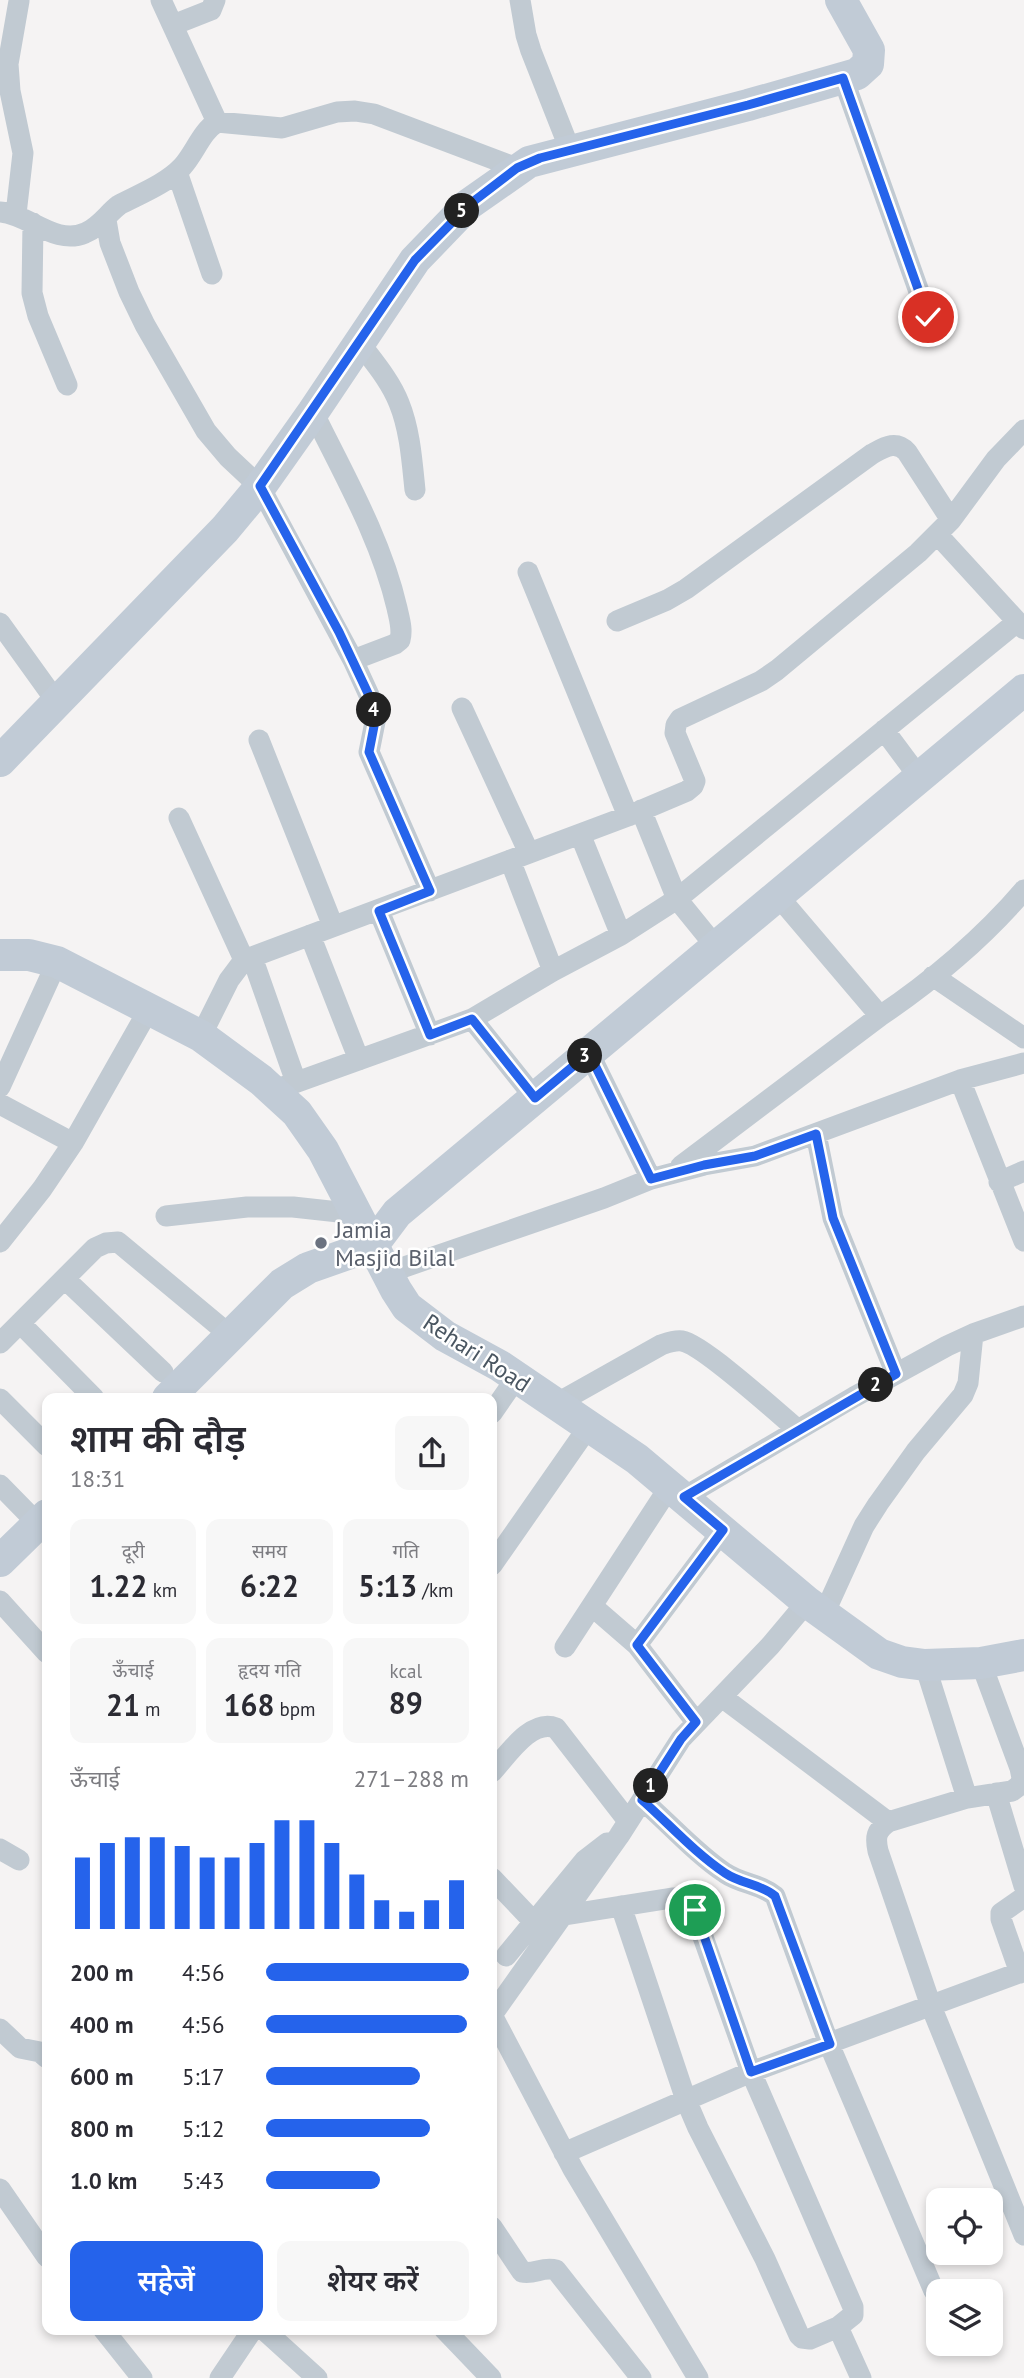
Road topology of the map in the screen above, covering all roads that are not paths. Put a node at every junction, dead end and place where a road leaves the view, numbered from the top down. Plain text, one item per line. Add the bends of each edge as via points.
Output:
1 (161, 0) edge
2 (215, 0) edge
3 (520, 0) edge
4 (841, 0) edge
5 (19, 1) edge
6 (173, 25) junction
7 (843, 78) junction
8 (217, 122) junction
9 (570, 150) junction
10 (517, 168) junction
11 (177, 172) junction
12 (16, 216) edge
13 (106, 220) junction
14 (212, 274) dead end
15 (928, 317) dead end
16 (359, 342) junction
17 (67, 385) dead end
18 (313, 412) junction
19 (1024, 430) edge
20 (260, 486) junction
21 (415, 490) dead end
22 (944, 527) junction
23 (527, 572) dead end
24 (617, 621) dead end
25 (0, 624) edge
26 (1020, 626) edge
27 (353, 660) junction
28 (1024, 690) edge
29 (56, 701) junction
30 (462, 708) dead end
31 (884, 730) junction
32 (259, 740) dead end
33 (0, 761) edge
34 (919, 777) junction
35 (635, 813) junction
36 (179, 818) dead end
37 (580, 834) junction
38 (520, 856) junction
39 (1024, 890) edge
40 (430, 891) junction
41 (778, 896) junction
42 (677, 899) junction
43 (379, 911) junction
44 (333, 926) junction
45 (310, 934) junction
46 (621, 935) junction
47 (716, 947) junction
48 (0, 955) edge
49 (248, 958) junction
50 (57, 961) junction
51 (553, 971) junction
52 (933, 976) junction
53 (149, 1009) junction
54 (880, 1016) junction
55 (472, 1019) junction
56 (430, 1035) junction
57 (201, 1036) junction
58 (1024, 1038) edge
59 (589, 1053) junction
60 (359, 1060) junction
61 (1024, 1063) edge
62 (960, 1080) junction
63 (284, 1086) junction
64 (0, 1087) edge
65 (535, 1098) junction
66 (0, 1104) edge
67 (816, 1134) junction
68 (73, 1143) junction
69 (1024, 1171) edge
70 (673, 1172) junction
71 (651, 1179) junction
72 (999, 1182) junction
73 (357, 1214) junction
74 (166, 1216) dead end
75 (1024, 1241) edge
76 (0, 1242) edge
77 (373, 1245) junction
78 (387, 1273) junction
79 (65, 1279) junction
80 (1024, 1316) edge
81 (20, 1323) junction
82 (973, 1334) junction
83 (231, 1336) junction
84 (0, 1343) edge
85 (896, 1374) junction
86 (517, 1377) junction
87 (177, 1389) edge
88 (89, 1393) edge
89 (0, 1399) edge
90 (556, 1404) junction
91 (497, 1406) edge
92 (589, 1426) junction
93 (798, 1430) junction
94 (42, 1441) edge
95 (0, 1486) edge
96 (677, 1492) junction
97 (42, 1522) edge
98 (42, 1526) edge
99 (723, 1530) junction
100 (497, 1557) edge
101 (0, 1561) edge
102 (0, 1601) edge
103 (592, 1606) junction
104 (816, 1608) junction
105 (637, 1645) junction
106 (42, 1647) edge
107 (565, 1647) dead end
108 (1024, 1655) edge
109 (981, 1663) junction
110 (925, 1665) junction
111 (722, 1697) junction
112 (696, 1722) junction
113 (497, 1759) edge
114 (996, 1793) junction
115 (967, 1798) junction
116 (642, 1800) junction
117 (888, 1822) junction
118 (624, 1829) junction
119 (0, 1849) edge
120 (19, 1860) dead end
121 (497, 1883) edge
122 (1024, 1886) edge
123 (1024, 1897) edge
124 (621, 1906) junction
125 (565, 1915) junction
126 (533, 1921) junction
127 (499, 1948) edge
128 (1022, 1972) edge
129 (522, 1973) junction
130 (932, 2006) junction
131 (497, 2008) edge
132 (497, 2025) edge
133 (0, 2029) edge
134 (830, 2044) junction
135 (42, 2052) edge
136 (751, 2072) junction
137 (686, 2100) junction
138 (564, 2153) junction
139 (0, 2189) edge
140 (497, 2234) edge
141 (1024, 2235) edge
142 (42, 2250) edge
143 (929, 2279) edge
144 (838, 2327) junction
145 (108, 2335) edge
146 (249, 2335) edge
147 (270, 2335) edge
148 (450, 2335) edge
149 (142, 2378) edge
150 (220, 2378) edge
151 (317, 2378) edge
152 (491, 2378) edge
153 (641, 2378) edge
154 (698, 2378) edge
155 (861, 2378) edge

1 - 6 street
2 - 6 street via 211,9
3 - 9 street via 528,43
4 - 7 main road via 869,57 864,69
5 - 12 street via 8,64 23,153
6 - 8 street
7 - 9 main road
7 - 15 street
8 - 10 street via 282,128 355,111
8 - 11 street
9 - 10 main road
10 - 16 main road via 433,240
11 - 13 street via 120,205
11 - 14 street
12 - 13 street via 70,236 84,234
12 - 17 street via 38,316
13 - 20 street via 129,292 197,417 228,457
16 - 18 main road
16 - 21 street via 398,402 409,440
18 - 20 main road
18 - 27 street via 378,547 401,628 395,644
19 - 22 street
20 - 27 street
20 - 29 main road via 225,529
22 - 24 street via 907,452 896,445 887,446 686,589
22 - 26 street
22 - 35 street via 777,670 680,719 676,733 694,776 693,786
23 - 35 street
25 - 29 street
26 - 31 street
27 - 40 street via 376,716 369,743 371,758
28 - 34 main road
29 - 33 main road
30 - 38 street
31 - 34 street
31 - 42 street
32 - 44 street
34 - 41 main road
35 - 37 street
35 - 42 street
36 - 49 street
37 - 38 street
37 - 46 street
38 - 40 street
38 - 51 street
39 - 52 street
40 - 43 street
41 - 47 main road
41 - 54 street
42 - 46 street
42 - 47 street
43 - 44 street
43 - 56 street
44 - 45 street
45 - 49 street
45 - 60 street
46 - 51 street
47 - 59 main road
48 - 50 main road, Rehari Road
49 - 57 street via 229,980
49 - 63 street
50 - 53 main road, Rehari Road
50 - 64 street
51 - 55 street
52 - 54 street
52 - 58 street
53 - 57 main road, Rehari Road
53 - 68 street
54 - 70 street
55 - 56 street
55 - 65 street
56 - 60 street
57 - 63 main road, Rehari Road
59 - 65 main road
59 - 71 street
60 - 63 street
61 - 62 street
62 - 67 street
62 - 72 street
63 - 73 main road, Rehari Road
65 - 77 main road via 397,1213
66 - 68 street
67 - 70 street via 755,1156
67 - 85 street via 836,1228
68 - 76 street
69 - 72 street
70 - 71 street
71 - 78 street
72 - 75 street
73 - 74 street via 247,1207
73 - 77 main road, Rehari Road
77 - 78 main road, Rehari Road
77 - 83 main road via 295,1275
78 - 86 main road, Rehari Road via 407,1307 445,1336
79 - 81 street
79 - 83 street via 96,1248 118,1242
79 - 87 street
80 - 82 street
81 - 84 street
81 - 88 street
82 - 85 street
82 - 104 street via 963,1395 877,1504
83 - 87 main road
85 - 93 street
86 - 90 main road, Rehari Road
86 - 91 street
89 - 94 street
90 - 92 main road, Rehari Road
90 - 93 street via 661,1345 683,1341 710,1357
92 - 96 main road, Rehari Road
92 - 100 street
93 - 96 street
95 - 97 street
96 - 99 main road, Rehari Road
96 - 103 street
98 - 101 main road
99 - 104 main road, Rehari Road
99 - 105 street
102 - 106 street
103 - 105 street
103 - 107 street
104 - 110 main road, Rehari Road via 879,1654
104 - 111 street
105 - 112 street
108 - 109 main road, Rehari Road
109 - 110 main road, Rehari Road
109 - 114 street via 1022,1778 1012,1791
110 - 115 street
111 - 112 street
111 - 117 street
112 - 116 street
113 - 118 street via 532,1730 549,1725 556,1728
114 - 115 street
114 - 122 street
115 - 117 street
116 - 118 street
116 - 134 street via 722,1871 775,1896
117 - 130 street via 878,1830 877,1851
118 - 125 street
118 - 126 street via 585,1860
119 - 120 street
121 - 126 street
123 - 128 street via 1004,1909 1001,1919
124 - 125 street
124 - 136 street via 672,1898 691,1903
124 - 137 street
125 - 129 street
126 - 127 street
127 - 129 street
128 - 130 street
129 - 131 street
130 - 134 street
130 - 141 street
132 - 138 street
133 - 135 street via 20,2048
134 - 136 street
134 - 143 street
136 - 137 street
136 - 144 street via 853,2306 853,2315
137 - 138 street
137 - 144 street via 799,2335 810,2339
138 - 154 street
139 - 142 street
140 - 153 street via 522,2272 556,2270
144 - 155 street
145 - 149 street
146 - 150 street
147 - 151 street
148 - 152 street

